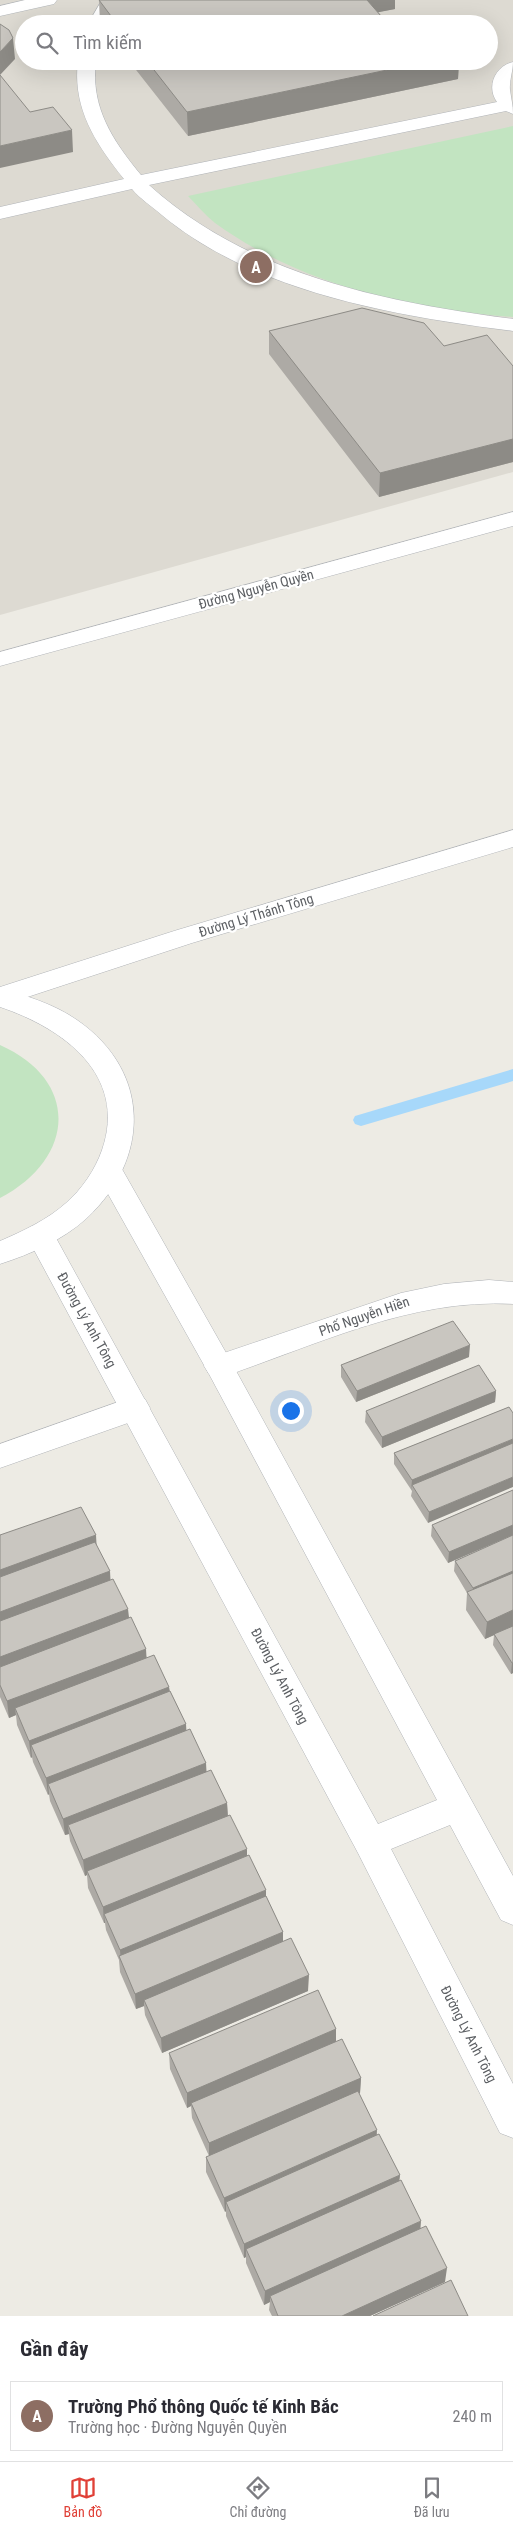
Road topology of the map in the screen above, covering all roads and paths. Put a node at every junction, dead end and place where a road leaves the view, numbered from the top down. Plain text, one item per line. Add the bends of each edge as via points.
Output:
1 (48, 0) edge
2 (111, 0) edge
3 (0, 11) edge
4 (102, 15) edge
5 (513, 67) edge
6 (87, 70) edge
7 (511, 107) edge
8 (135, 182) junction
9 (0, 213) edge
10 (513, 325) edge
11 (513, 519) edge
12 (0, 658) edge
13 (513, 838) edge
14 (0, 997) edge
15 (108, 1169) junction
16 (40, 1235) junction
17 (0, 1253) edge
18 (513, 1293) edge
19 (219, 1366) junction
20 (135, 1408) junction
21 (0, 1456) edge
22 (457, 1807) junction
23 (370, 1842) junction
24 (513, 1909) edge
25 (513, 2121) edge

1 - 3 street
2 - 4 street
5 - 7 street via 501,78 500,85 500,92
6 - 8 street via 87,90 101,136
7 - 8 street
8 - 9 street
8 - 10 street via 164,208 200,233 289,276 396,308
11 - 12 street, Đường Nguyễn Quyền
13 - 14 street, Đường Lý Thánh Tông via 183,937
14 - 15 street via 29,1005 67,1025 88,1042 104,1062 115,1084 121,1120 118,1145
15 - 16 street via 84,1203
15 - 19 street
16 - 17 street
16 - 20 street, Đường Lý Anh Tông
18 - 19 street, Phố Nguyễn Hiền via 450,1294 414,1299
19 - 22 street
20 - 21 street
20 - 23 street, Đường Lý Anh Tông
22 - 23 street
22 - 24 street
23 - 25 street, Đường Lý Anh Tông

